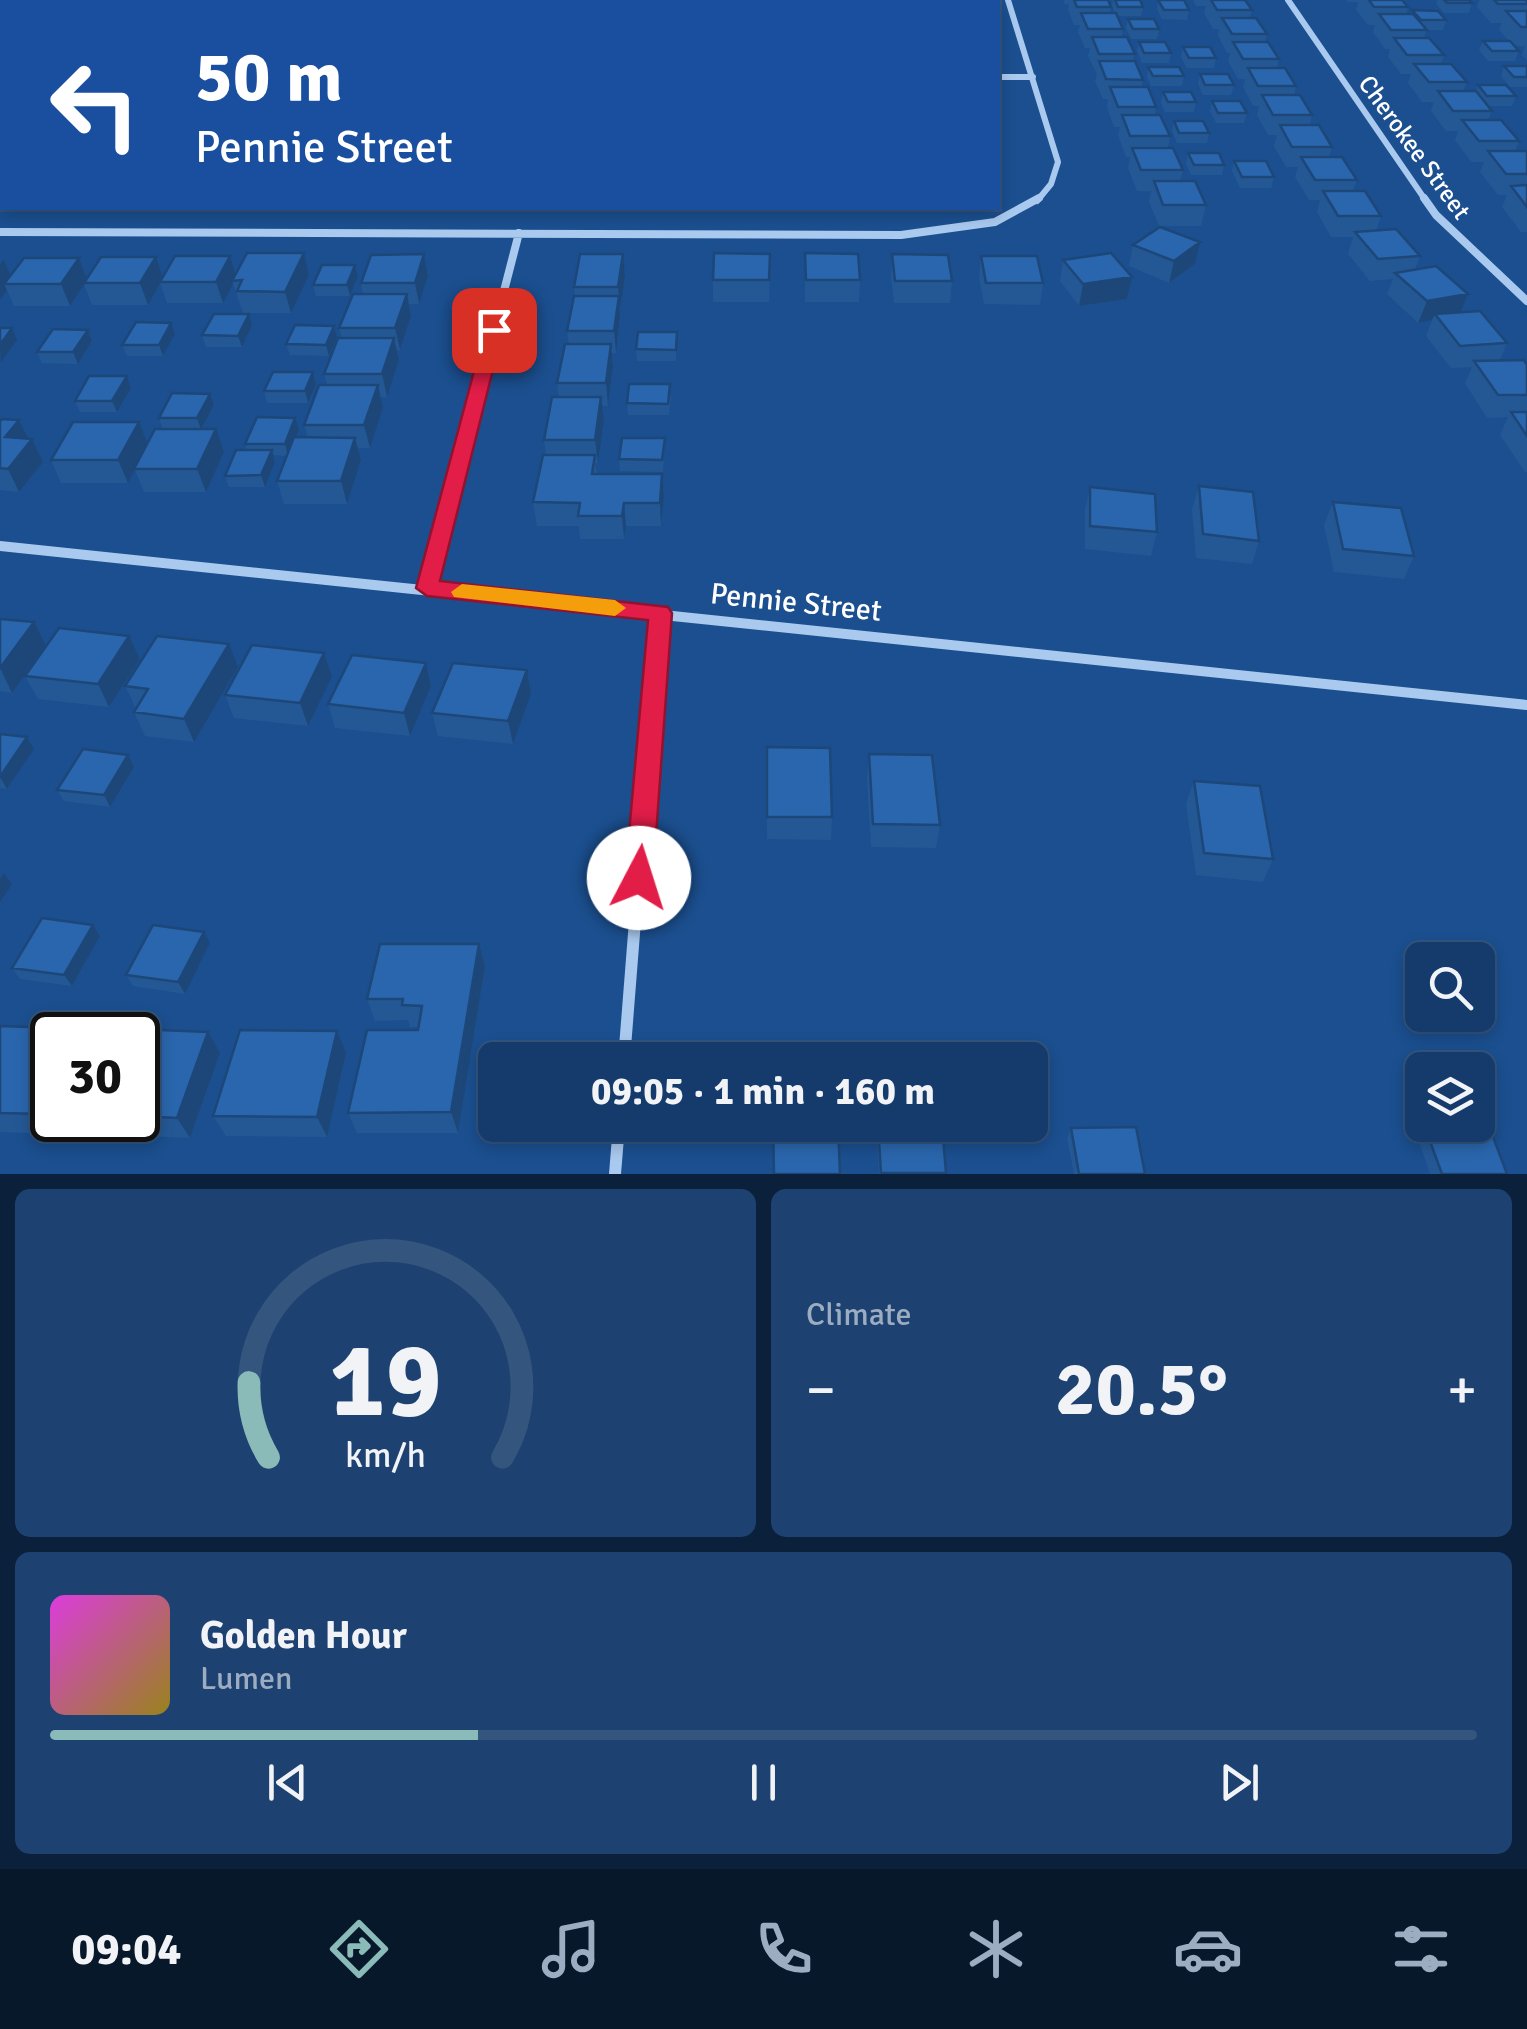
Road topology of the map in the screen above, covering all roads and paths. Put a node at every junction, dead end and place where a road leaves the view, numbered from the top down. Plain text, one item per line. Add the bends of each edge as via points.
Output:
1 (1008, 0) edge
2 (1288, 0) edge
3 (1000, 78) edge
4 (1033, 78) junction
5 (0, 232) edge
6 (519, 233) junction
7 (1527, 301) edge
8 (0, 546) edge
9 (427, 588) junction
10 (660, 613) junction
11 (1527, 705) edge
12 (625, 1042) edge
13 (618, 1142) edge
14 (615, 1174) edge

1 - 4 street
2 - 7 street, Cherokee Street via 1436,215
3 - 4 street
4 - 6 street via 1054,140 1057,173 1040,198 981,225 901,234
5 - 6 street
6 - 9 street
8 - 9 street, Pennie Street
9 - 10 street, Pennie Street
10 - 11 street, Pennie Street
10 - 12 street
13 - 14 street

